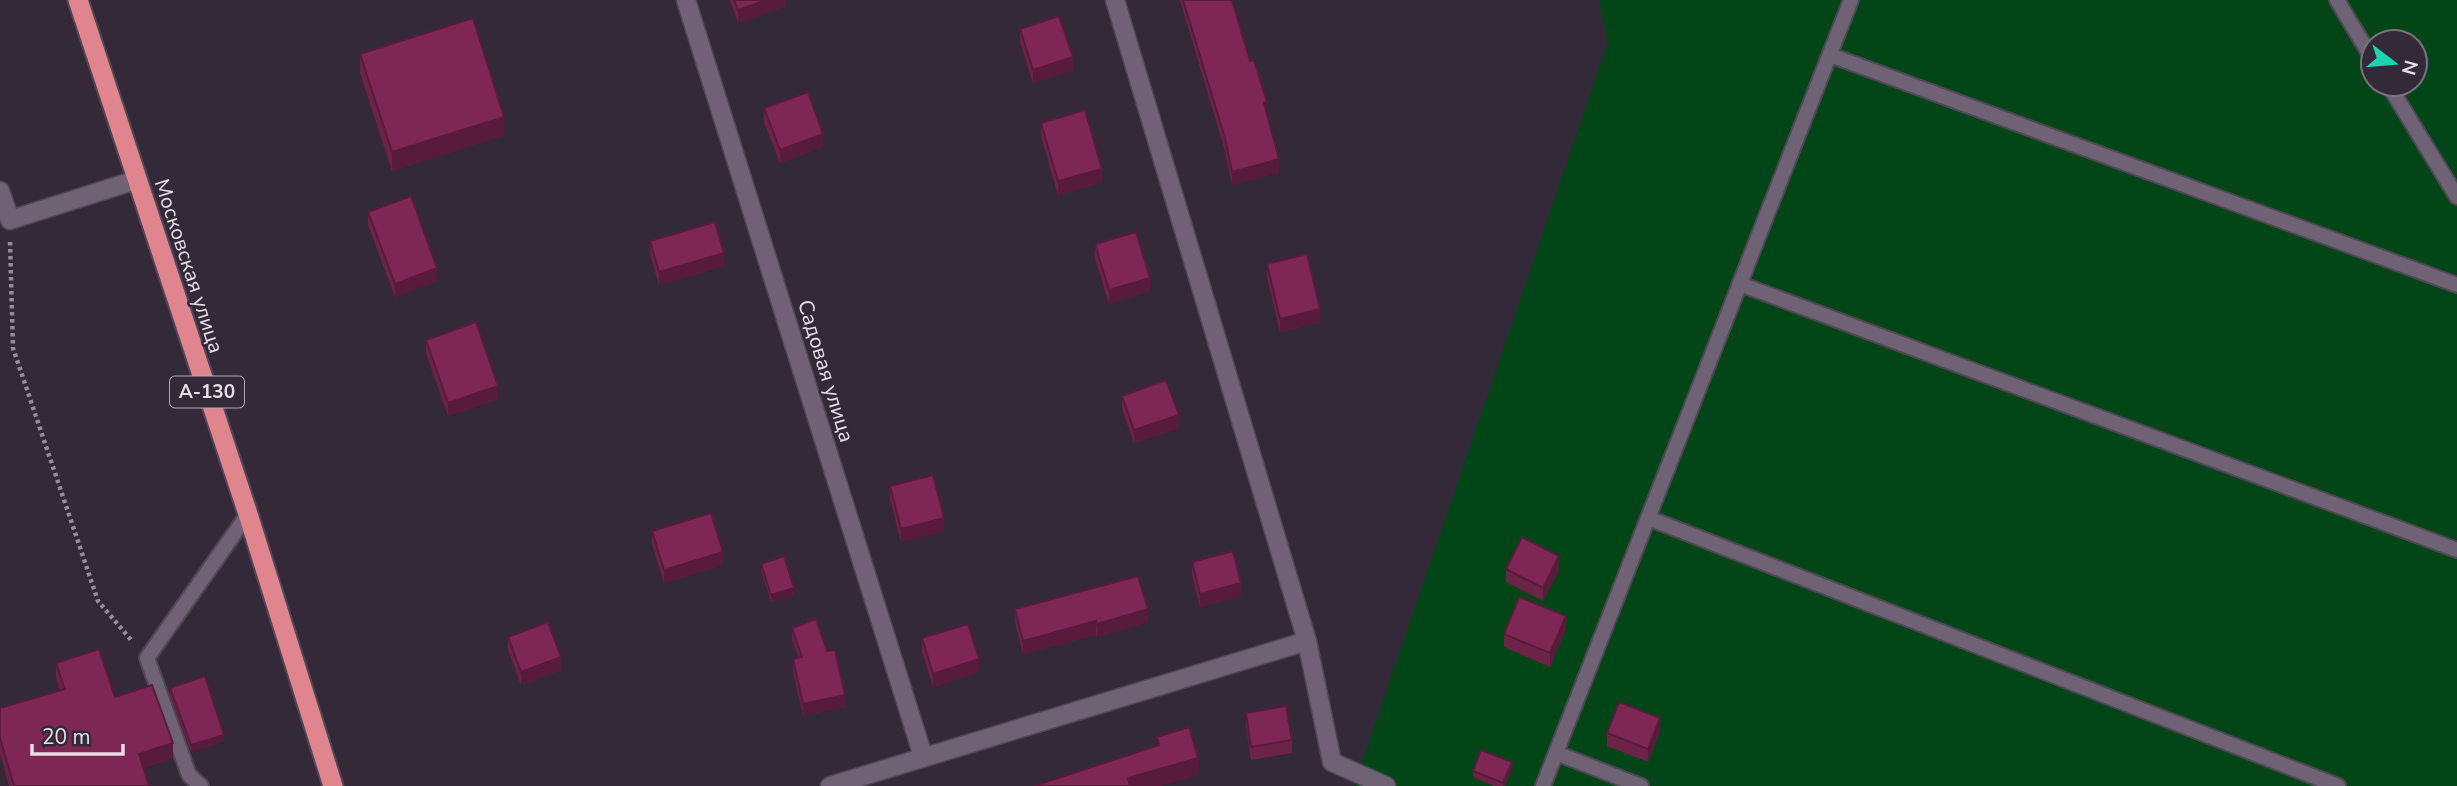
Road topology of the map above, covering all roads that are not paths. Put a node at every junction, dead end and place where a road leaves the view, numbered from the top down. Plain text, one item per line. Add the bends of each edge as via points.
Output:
1 (78, 0) edge
2 (686, 0) edge
3 (1115, 0) edge
4 (1851, 0) edge
5 (2337, 0) edge
6 (2359, 37) edge
7 (1829, 55) junction
8 (2397, 98) edge
9 (136, 180) junction
10 (0, 191) edge
11 (2457, 197) edge
12 (5, 220) edge
13 (1740, 284) junction
14 (2457, 285) edge
15 (248, 514) junction
16 (1648, 518) junction
17 (2457, 550) edge
18 (1307, 641) junction
19 (1556, 753) junction
20 (923, 756) junction
21 (189, 781) edge
22 (201, 786) edge
23 (333, 786) edge
24 (830, 786) edge
25 (1386, 786) edge
26 (1543, 786) edge
27 (1641, 786) edge
28 (2338, 786) edge

1 - 9 highway, Московская улица / А-130
2 - 20 street, Садовая улица
3 - 18 street
4 - 7 lane
5 - 6 lane
7 - 13 lane
7 - 14 lane
8 - 11 lane
9 - 12 street
9 - 15 highway, Московская улица / А-130
10 - 12 street
13 - 16 lane
13 - 17 lane
15 - 21 lane via 147,658
15 - 23 highway, Московская улица / А-130
16 - 19 lane
16 - 28 lane
18 - 20 street
18 - 25 street via 1332,762
19 - 26 lane
19 - 27 lane
20 - 24 street
21 - 22 lane

